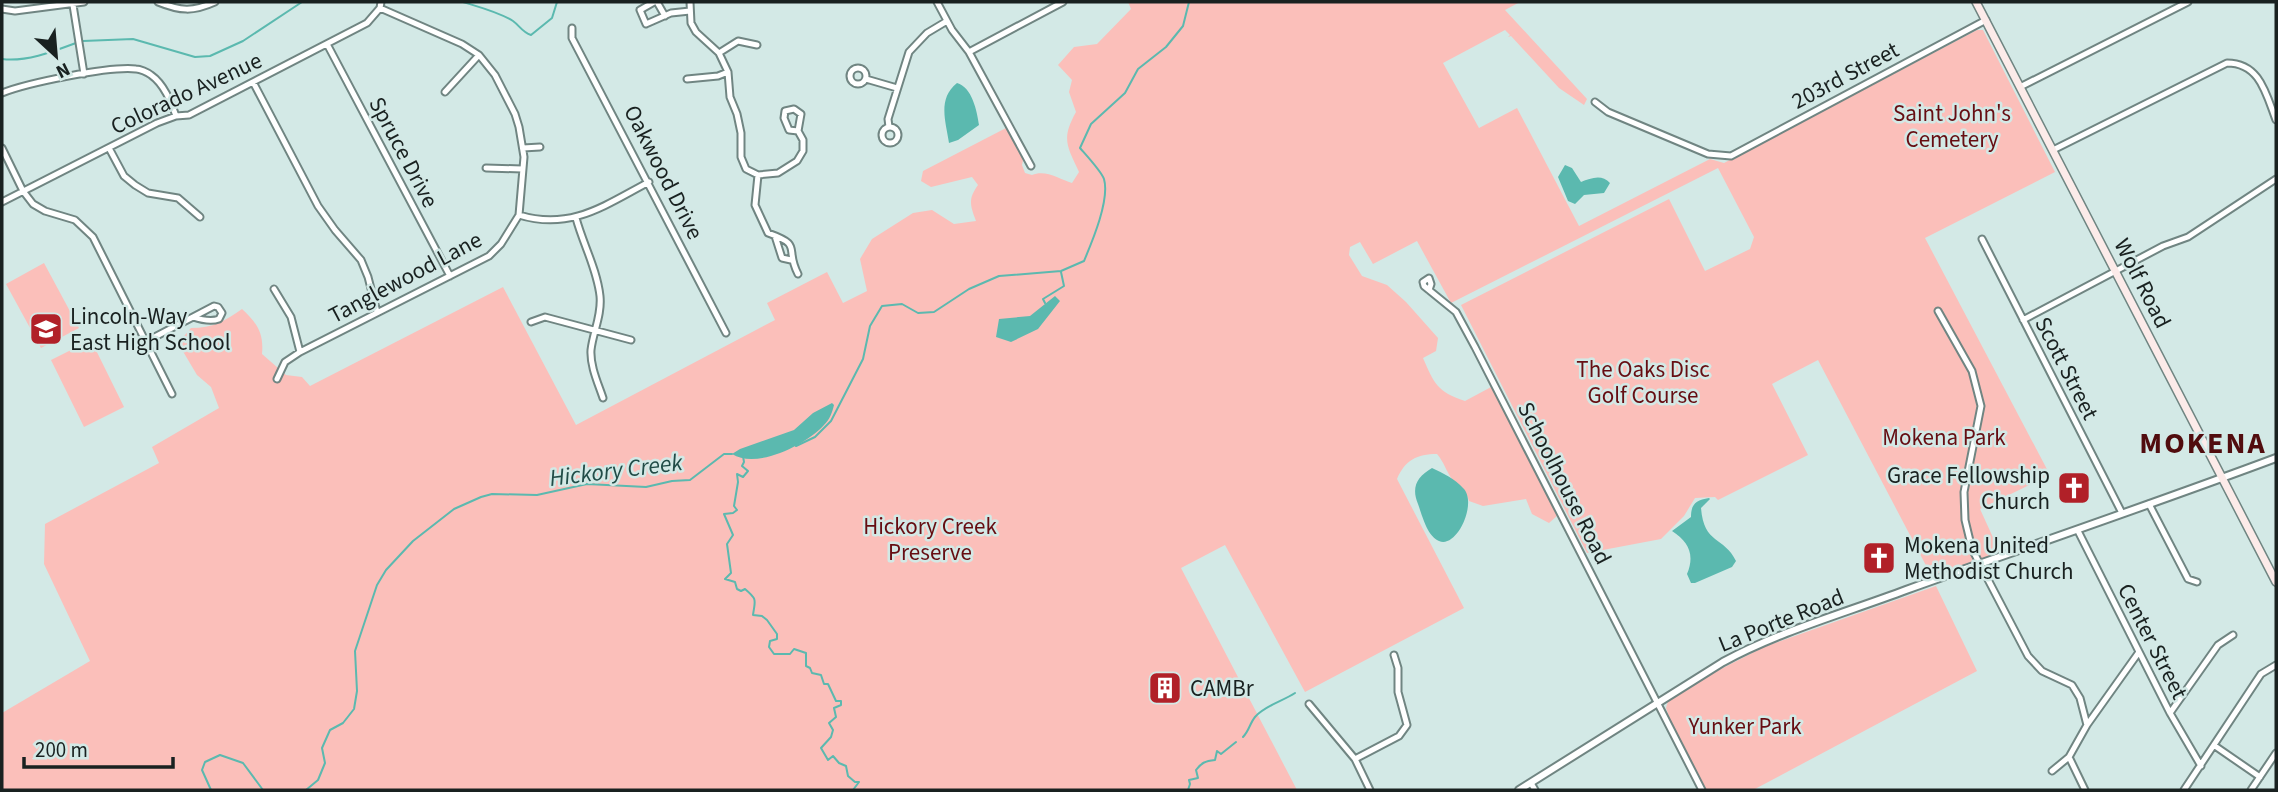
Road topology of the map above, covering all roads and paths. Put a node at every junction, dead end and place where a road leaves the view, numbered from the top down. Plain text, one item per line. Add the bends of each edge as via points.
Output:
1 (85, 2) edge
2 (158, 2) edge
3 (215, 2) edge
4 (655, 2) edge
5 (690, 2) edge
6 (937, 2) edge
7 (1063, 2) edge
8 (1976, 2) edge
9 (2188, 2) edge
10 (73, 5) junction
11 (380, 5) edge
12 (2, 9) edge
13 (690, 11) junction
14 (665, 16) junction
15 (1986, 20) junction
16 (947, 21) junction
17 (572, 29) dead end
18 (327, 44) junction
19 (757, 45) dead end
20 (719, 52) junction
21 (969, 52) junction
22 (479, 55) junction
23 (728, 72) junction
24 (84, 74) junction
25 (687, 79) dead end
26 (866, 79) dead end
27 (253, 82) junction
28 (2020, 86) junction
29 (897, 88) junction
30 (445, 92) dead end
31 (2, 93) edge
32 (1595, 102) dead end
33 (176, 116) junction
34 (2276, 120) edge
35 (888, 127) dead end
36 (798, 131) junction
37 (540, 146) dead end
38 (2, 148) edge
39 (109, 148) junction
40 (523, 149) junction
41 (2053, 150) junction
42 (1031, 166) dead end
43 (486, 168) dead end
44 (522, 170) junction
45 (758, 175) junction
46 (2276, 179) edge
47 (649, 182) junction
48 (23, 191) junction
49 (2, 202) edge
50 (519, 215) junction
51 (200, 217) dead end
52 (576, 218) junction
53 (775, 236) junction
54 (1982, 239) dead end
55 (791, 260) junction
56 (2116, 272) junction
57 (798, 274) dead end
58 (450, 276) junction
59 (274, 289) dead end
60 (1429, 290) dead end
61 (377, 312) junction
62 (1938, 312) dead end
63 (193, 317) junction
64 (2023, 320) junction
65 (531, 322) dead end
66 (596, 331) junction
67 (726, 333) dead end
68 (631, 340) dead end
69 (145, 342) junction
70 (300, 352) junction
71 (277, 379) dead end
72 (172, 394) dead end
73 (603, 398) dead end
74 (2276, 458) edge
75 (2222, 478) junction
76 (2149, 504) junction
77 (2122, 513) junction
78 (2078, 531) junction
79 (1979, 564) junction
80 (2197, 582) dead end
81 (2276, 582) edge
82 (2233, 635) dead end
83 (2139, 652) junction
84 (1394, 655) dead end
85 (2276, 665) edge
86 (1658, 702) junction
87 (1309, 704) dead end
88 (2170, 713) junction
89 (2087, 725) junction
90 (2215, 746) junction
91 (2276, 753) edge
92 (2070, 757) junction
93 (1355, 759) junction
94 (2201, 766) junction
95 (2052, 771) dead end
96 (2260, 777) junction
97 (1531, 783) junction
98 (1370, 790) edge
99 (1519, 790) edge
100 (1535, 790) edge
101 (1702, 790) edge
102 (2085, 790) edge
103 (2184, 790) edge
104 (2251, 790) edge

1 - 10 street
2 - 3 street via 189,11
4 - 14 street
4 - 14 street via 640,10 645,23
5 - 13 street
6 - 16 street
7 - 21 street
8 - 15 main road, Wolf Road
9 - 28 street
10 - 12 street
10 - 24 street
11 - 18 street, Colorado Avenue via 367,23
11 - 22 street, Tanglewood Lane
13 - 14 street
13 - 20 street via 696,32
15 - 28 main road, Wolf Road
15 - 32 street, 203rd Street via 1731,156 1708,154 1608,112
16 - 21 street
16 - 29 street via 915,44
17 - 47 street, Oakwood Drive via 572,38
18 - 27 street, Colorado Avenue
18 - 58 street, Spruce Drive
19 - 20 street via 738,41
20 - 23 street
21 - 42 street
22 - 30 street
22 - 40 street, Tanglewood Lane via 512,109
23 - 25 street
23 - 45 street via 741,133 741,157 746,169
24 - 31 street
24 - 33 street via 144,72 160,84
26 - 29 street
27 - 33 street, Colorado Avenue via 188,115
27 - 61 street via 318,206 361,260
28 - 41 main road, Wolf Road
29 - 35 street
33 - 39 street, Colorado Avenue
34 - 41 street via 2256,76 2242,63 2227,63
36 - 36 street via 801,114 794,109 785,111 789,130
36 - 45 street via 803,150 797,161 778,173
37 - 40 street
38 - 48 street
39 - 48 street, Colorado Avenue
39 - 51 street via 135,186 178,198
40 - 44 street, Tanglewood Lane
41 - 56 main road, Wolf Road
43 - 44 street
44 - 50 street, Tanglewood Lane
45 - 53 street via 755,205 768,233
46 - 56 street via 2188,237
47 - 52 street
47 - 67 street, Oakwood Drive
48 - 49 street, Colorado Avenue
48 - 69 street via 33,204 75,220 93,237
50 - 52 street via 549,222
50 - 58 street, Tanglewood Lane via 489,256
52 - 66 street via 596,274 600,307
53 - 55 street via 782,258
53 - 55 street via 790,243
54 - 64 street, Scott Street
55 - 57 street
56 - 64 street
56 - 75 main road, Wolf Road
58 - 61 street, Tanglewood Lane
59 - 70 street via 291,317
60 - 86 street, Schoolhouse Road via 1456,312
61 - 70 street, Tanglewood Lane
62 - 79 street via 1972,371 1980,398 1963,507
63 - 63 street via 215,321 222,313 214,306
63 - 69 street
64 - 77 street, Scott Street
65 - 66 street via 545,317
66 - 68 street
66 - 73 street via 593,371
69 - 72 street
70 - 71 street, Tanglewood Lane via 285,362
74 - 75 street, La Porte Road
75 - 76 street, La Porte Road
75 - 81 main road, Wolf Road
76 - 77 street, La Porte Road
76 - 80 street via 2188,579
77 - 78 street, La Porte Road
78 - 79 street, La Porte Road
78 - 83 street, Center Street
79 - 86 street, La Porte Road via 1758,644
79 - 89 street via 2028,656 2042,671 2072,685
82 - 88 street via 2218,645
83 - 88 street, Center Street
83 - 89 street
84 - 93 street via 1407,725 1399,736
85 - 90 street via 2262,674
86 - 97 street, La Porte Road
86 - 101 street, Schoolhouse Road
87 - 93 street
88 - 94 street, Center Street
89 - 92 street
90 - 94 street
90 - 96 street
91 - 96 street
92 - 95 street
92 - 102 street
93 - 98 street
94 - 103 street
96 - 104 street
97 - 99 street, La Porte Road
97 - 100 street

